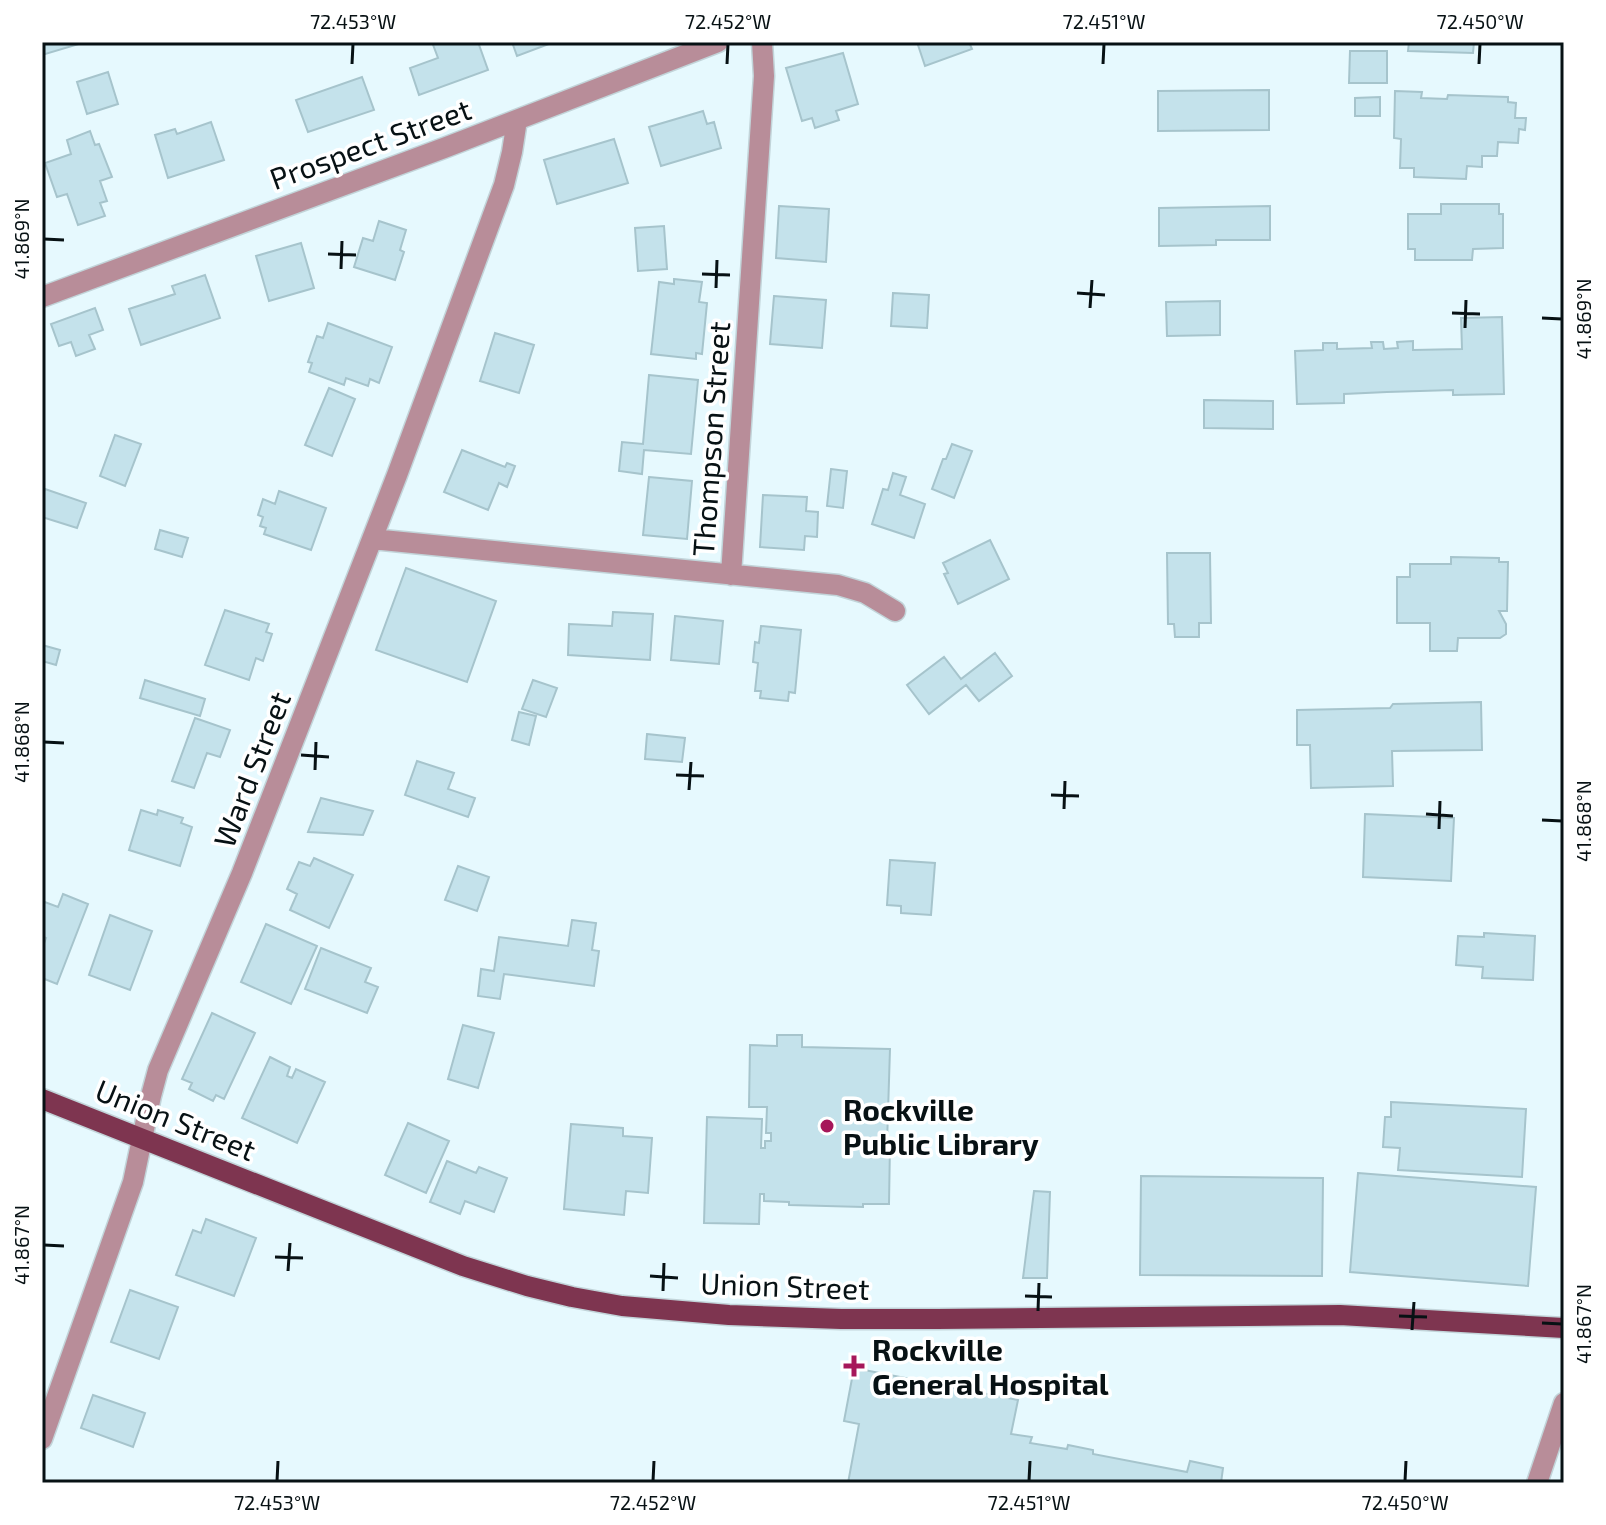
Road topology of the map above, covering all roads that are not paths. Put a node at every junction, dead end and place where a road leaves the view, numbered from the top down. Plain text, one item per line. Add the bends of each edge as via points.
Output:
1 (718, 42) edge
2 (762, 42) edge
3 (517, 120) junction
4 (43, 291) edge
5 (372, 539) junction
6 (731, 575) junction
7 (895, 611) dead end
8 (42, 1099) edge
9 (143, 1138) junction
10 (1564, 1328) edge
11 (1564, 1403) edge
12 (42, 1439) edge
13 (1537, 1483) edge

1 - 3 street, Prospect Street
2 - 6 street, Thompson Street
3 - 4 street, Prospect Street
3 - 5 street, Ward Street via 499,200
5 - 6 street, Thompson Street
5 - 9 street, Ward Street via 237,886 162,1059
6 - 7 street via 850,588
8 - 9 main road, Union Street
9 - 10 main road, Union Street via 463,1266 542,1290 622,1306 841,1319 1340,1315
9 - 12 street, Ward Street via 128,1198
11 - 13 street

